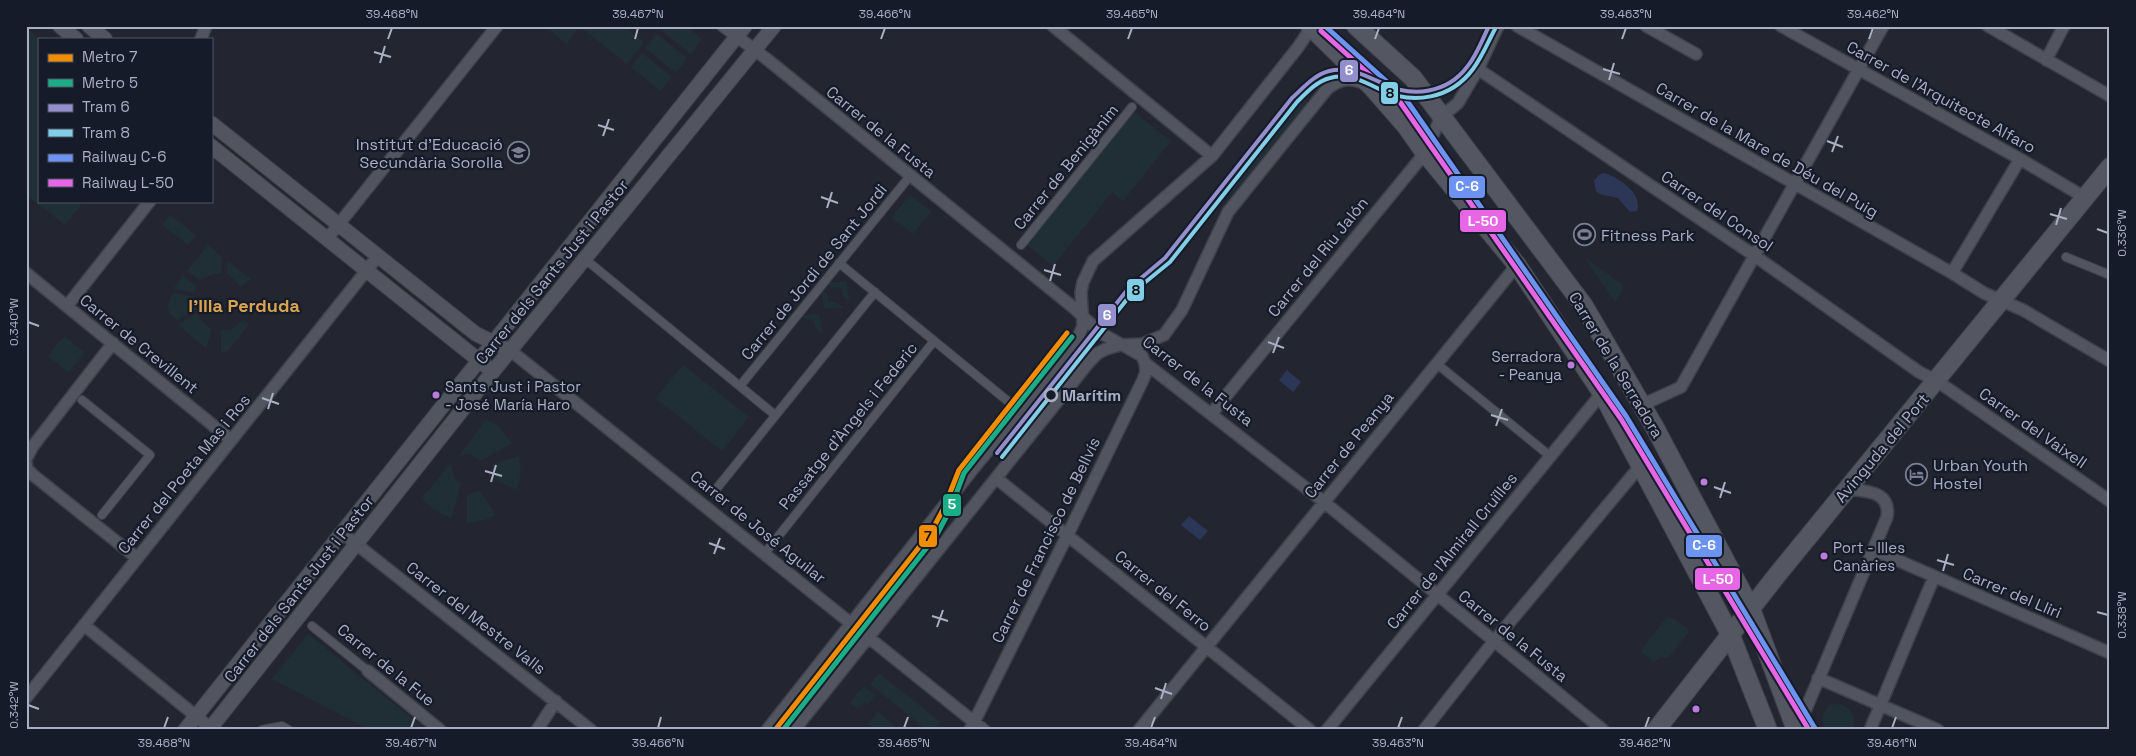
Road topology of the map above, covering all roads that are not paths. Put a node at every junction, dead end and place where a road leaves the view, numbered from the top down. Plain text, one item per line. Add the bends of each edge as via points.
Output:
1 (60, 26) edge
2 (89, 26) edge
3 (206, 26) edge
4 (497, 26) edge
5 (723, 26) edge
6 (774, 26) edge
7 (1053, 26) edge
8 (1356, 26) edge
9 (1498, 26) edge
10 (1517, 26) edge
11 (1646, 26) edge
12 (1781, 26) edge
13 (1883, 26) edge
14 (1988, 26) edge
15 (2064, 26) edge
16 (1311, 27) edge
17 (741, 32) edge
18 (75, 38) edge
19 (104, 38) edge
20 (201, 38) edge
21 (754, 50) junction
22 (1696, 54) dead end
23 (2046, 60) junction
24 (1478, 69) junction
25 (1857, 69) junction
26 (1371, 86) junction
27 (2110, 96) edge
28 (1132, 106) dead end
29 (1441, 117) junction
30 (212, 124) edge
31 (212, 136) edge
32 (228, 137) junction
33 (212, 147) edge
34 (1425, 153) junction
35 (1212, 156) junction
36 (2020, 159) junction
37 (2110, 167) edge
38 (910, 176) junction
39 (1794, 184) junction
40 (2084, 197) junction
41 (149, 202) edge
42 (339, 225) junction
43 (327, 239) junction
44 (1021, 244) dead end
45 (378, 256) junction
46 (1755, 256) junction
47 (2066, 257) dead end
48 (586, 259) junction
49 (839, 263) junction
50 (1517, 265) junction
51 (367, 270) junction
52 (26, 273) edge
53 (1952, 273) junction
54 (2110, 275) edge
55 (875, 292) junction
56 (2001, 301) junction
57 (68, 306) junction
58 (1083, 316) junction
59 (934, 341) junction
60 (493, 342) junction
61 (113, 343) junction
62 (1120, 345) junction
63 (511, 351) junction
64 (478, 360) junction
65 (2110, 361) edge
66 (1145, 363) junction
67 (1437, 364) junction
68 (493, 372) junction
69 (1937, 381) junction
70 (740, 386) junction
71 (1602, 393) junction
72 (82, 400) dead end
73 (1642, 405) junction
74 (1021, 412) junction
75 (1212, 413) junction
76 (775, 415) junction
77 (231, 440) junction
78 (1550, 456) junction
79 (27, 458) edge
80 (1641, 465) junction
81 (996, 478) junction
82 (1848, 489) junction
83 (713, 494) dead end
84 (2110, 501) edge
85 (1324, 502) junction
86 (102, 514) dead end
87 (341, 532) junction
88 (1067, 536) junction
89 (356, 544) junction
90 (1874, 550) junction
91 (765, 553) junction
92 (137, 558) junction
93 (1934, 577) junction
94 (1437, 594) junction
95 (1750, 609) junction
96 (852, 624) junction
97 (84, 625) junction
98 (312, 626) dead end
99 (868, 636) junction
100 (1731, 636) junction
101 (1494, 641) junction
102 (1206, 646) junction
103 (2110, 653) edge
104 (368, 672) joint
105 (1818, 678) junction
106 (26, 698) edge
107 (556, 702) junction
108 (1881, 705) junction
109 (196, 716) junction
110 (972, 726) edge
111 (211, 729) edge
112 (185, 730) edge
113 (262, 730) edge
114 (289, 730) edge
115 (440, 730) edge
116 (537, 730) edge
117 (592, 730) edge
118 (768, 730) edge
119 (794, 730) edge
120 (984, 730) edge
121 (1139, 730) edge
122 (1310, 730) edge
123 (1327, 730) edge
124 (1424, 730) edge
125 (1603, 730) edge
126 (1656, 730) edge
127 (1768, 730) edge
128 (1797, 730) edge
129 (1870, 730) edge
130 (1938, 730) edge

1 - 18 street
2 - 19 street
3 - 20 street
4 - 42 street
5 - 17 street, Carrer de la Fusta
6 - 21 street, Carrer dels Sants Just i Pastor
7 - 35 street
8 - 29 main road, Carrer de la Serradora via 1413,78
9 - 24 street
10 - 39 street, Carrer de la Mare de Déu del Puig
11 - 22 street
12 - 25 street, Carrer de l'Arquitecte Alfaro
13 - 25 street
14 - 23 street
15 - 23 street
16 - 26 main road, Carrer de la Serradora
16 - 35 street
17 - 21 street, Carrer de la Fusta
17 - 60 street, Carrer dels Sants Just i Pastor
21 - 38 street, Carrer de la Fusta
21 - 48 street, Carrer dels Sants Just i Pastor
23 - 27 street
24 - 29 street via 1458,103
24 - 46 street, Carrer del Consol
25 - 36 street, Carrer de l'Arquitecte Alfaro
25 - 39 street
26 - 34 main road, Carrer de la Serradora
26 - 62 street via 1351,79 1340,80 1327,89 1228,212 1182,310 1164,334 1142,344
28 - 44 street, Carrer de Benigànim
29 - 34 street, Carrer del Riu Jalón
29 - 73 main road, Carrer de la Serradora via 1584,306
30 - 32 street
31 - 32 street
32 - 42 street
33 - 43 street
34 - 50 main road, Carrer de la Serradora
34 - 75 street, Carrer del Riu Jalón
35 - 58 street via 1093,261 1081,292
36 - 40 street, Carrer de l'Arquitecte Alfaro
36 - 53 street
37 - 40 main road, Avinguda del Port
38 - 49 street, Carrer de Jordi de Sant Jordi
38 - 58 street, Carrer de la Fusta
39 - 46 street
39 - 53 street, Carrer de la Mare de Déu del Puig
40 - 56 main road, Avinguda del Port
41 - 57 street
42 - 43 street
42 - 45 street
43 - 51 street
45 - 51 street, Carrer del Poeta Mas i Ros
45 - 60 street via 476,334
46 - 69 street, Carrer del Consol via 1919,372
46 - 73 street via 1681,387
47 - 54 street
48 - 63 street, Carrer dels Sants Just i Pastor
48 - 70 street
49 - 55 street
49 - 70 street, Carrer de Jordi de Sant Jordi
50 - 67 street, Carrer de Peanya
50 - 71 main road, Carrer de la Serradora
51 - 64 street
51 - 77 street, Carrer del Poeta Mas i Ros
52 - 57 street, Carrer de Crevillent
53 - 56 street, Carrer de la Mare de Déu del Puig
55 - 59 street
55 - 76 street
56 - 65 street, Carrer de la Mare de Déu del Puig via 2023,310
56 - 69 main road, Avinguda del Port
57 - 61 street, Carrer de Crevillent
58 - 62 street, Carrer de la Fusta via 1098,332
58 - 74 street via 1083,326 1073,349
59 - 74 street
59 - 91 street, Passatge d'Àngels i Federic
60 - 63 street
60 - 64 street, Carrer dels Sants Just i Pastor
61 - 77 street, Carrer de Crevillent
61 - 79 street
62 - 66 street, Carrer de la Fusta via 1142,356
62 - 81 street via 1098,352
63 - 68 street, Carrer dels Sants Just i Pastor
63 - 91 street, Carrer de José Aguilar
64 - 68 street
64 - 87 street, Carrer dels Sants Just i Pastor
66 - 75 street, Carrer de la Fusta
66 - 88 street, Carrer de Francisco de Bellvís via 1146,372
67 - 78 street
67 - 85 street, Carrer de Peanya
68 - 89 street, Carrer dels Sants Just i Pastor
69 - 82 main road, Avinguda del Port
69 - 84 street, Carrer del Vaixell
70 - 76 street
71 - 78 street, Carrer de l'Almirall Cruïlles
71 - 80 main road, Carrer de la Serradora
72 - 86 street via 150,455
73 - 95 main road, Carrer de la Serradora
74 - 96 street
75 - 85 street, Carrer de la Fusta
76 - 83 street
77 - 92 street, Carrer del Poeta Mas i Ros
78 - 94 street, Carrer de l'Almirall Cruïlles
79 - 92 street via 27,468 33,475
80 - 100 main road, Carrer de la Serradora
80 - 101 street
81 - 88 street, Carrer del Ferro
81 - 99 street
82 - 90 street via 1874,492 1889,508
82 - 95 main road, Avinguda del Port
85 - 94 street, Carrer de la Fusta
85 - 102 street, Carrer de Peanya
87 - 89 street, Carrer del Mestre Valls
87 - 109 street, Carrer dels Sants Just i Pastor
88 - 102 street, Carrer del Ferro
88 - 110 street, Carrer de Francisco de Bellvís
89 - 107 street, Carrer del Mestre Valls
89 - 111 street, Carrer dels Sants Just i Pastor
90 - 93 street, Carrer del Lliri
90 - 105 street
91 - 96 street, Carrer de José Aguilar
92 - 97 street, Carrer del Poeta Mas i Ros
93 - 103 street, Carrer del Lliri
93 - 108 street
94 - 101 street, Carrer de la Fusta
94 - 123 street, Carrer de l'Almirall Cruïlles
95 - 100 main road, Avinguda del Port
95 - 128 main road, Carrer de la Serradora
96 - 99 street, Carrer de José Aguilar
96 - 118 street
97 - 106 street, Carrer del Poeta Mas i Ros
97 - 109 street
98 - 104 street, Carrer de la Fue
99 - 110 street, Carrer de José Aguilar
99 - 119 street
100 - 126 main road, Avinguda del Port
100 - 127 main road, Carrer de la Serradora
101 - 124 street
101 - 125 street, Carrer de la Fusta
102 - 121 street, Carrer de Peanya
102 - 122 street, Carrer del Ferro
104 - 115 street, Carrer de la Fue
105 - 108 street
105 - 128 street
107 - 116 street
107 - 117 street, Carrer del Mestre Valls
108 - 129 street
108 - 130 street
109 - 111 street
109 - 112 street, Carrer dels Sants Just i Pastor
110 - 120 street, Carrer de José Aguilar
113 - 114 street via 282,726

